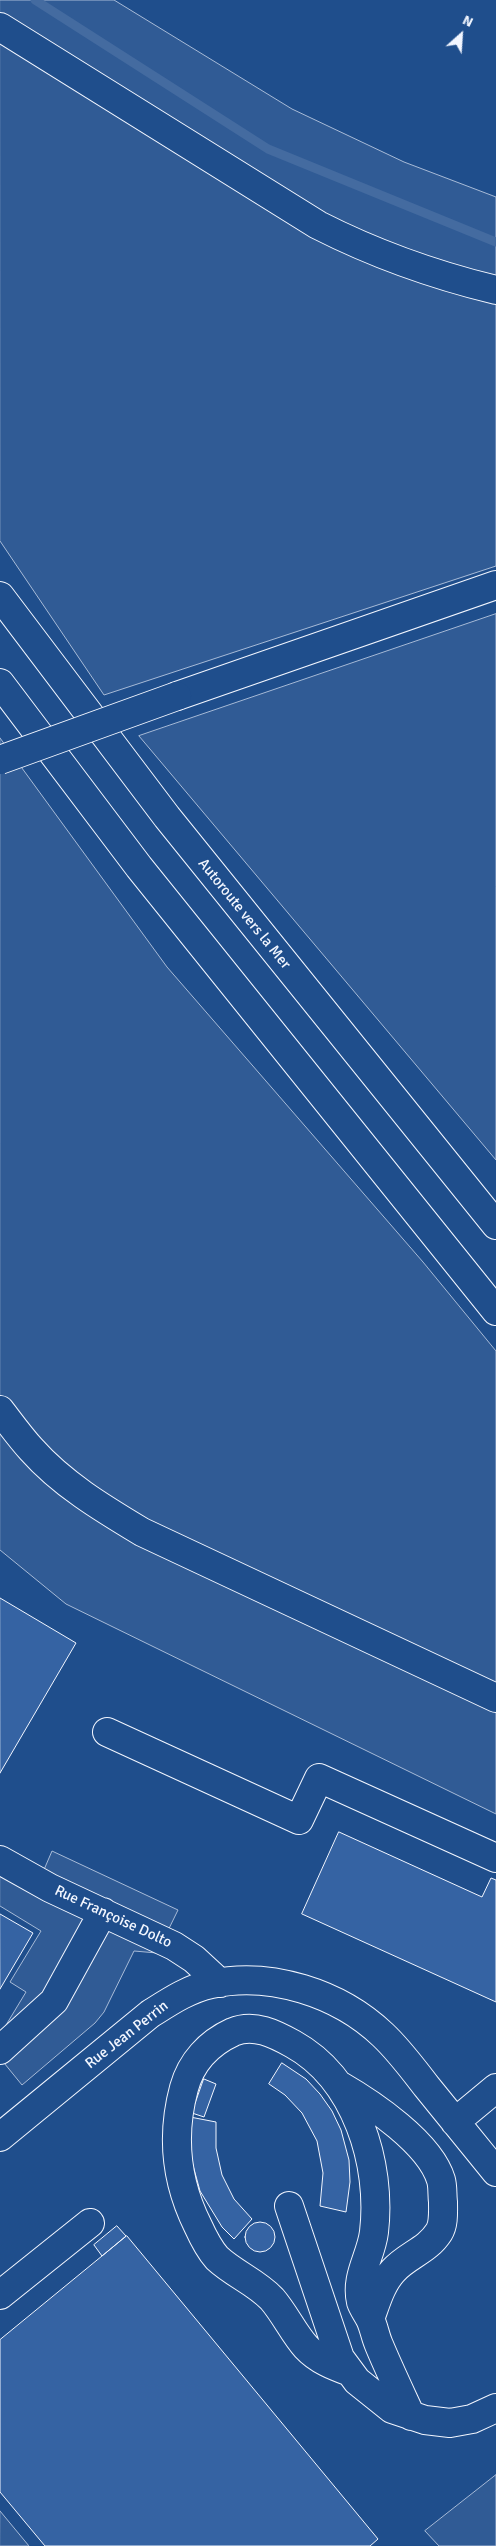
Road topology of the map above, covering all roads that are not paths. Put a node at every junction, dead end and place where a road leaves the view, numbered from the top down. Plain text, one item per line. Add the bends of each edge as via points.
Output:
1 (0, 27) edge
2 (496, 290) edge
3 (496, 586) edge
4 (0, 596) edge
5 (0, 683) edge
6 (0, 760) edge
7 (496, 1225) edge
8 (496, 1311) edge
9 (0, 1410) edge
10 (496, 1698) edge
11 (107, 1732) dead end
12 (496, 1858) edge
13 (0, 1860) edge
14 (103, 1912) junction
15 (220, 1983) junction
16 (0, 2050) edge
17 (336, 2083) junction
18 (496, 2088) edge
19 (455, 2122) junction
20 (0, 2137) edge
21 (496, 2172) edge
22 (289, 2206) dead end
23 (90, 2222) dead end
24 (0, 2295) edge
25 (370, 2319) junction
26 (350, 2372) junction
27 (496, 2408) edge
28 (411, 2416) junction

1 - 2 main road via 318,225 402,262
3 - 6 main road, bridge
4 - 7 main road, Autoroute vers la Mer via 166,817
5 - 8 main road via 139,867
9 - 10 main road via 31,1450 64,1481 99,1507 142,1532
11 - 12 main road via 298,1820 319,1778
13 - 14 main road, Rue Françoise Dolto
14 - 15 main road, Rue Françoise Dolto via 184,1952
14 - 16 main road via 54,2001
15 - 19 main road, Rue Jean Perrin via 277,1983 340,2004 382,2034
15 - 20 main road, Rue Jean Perrin via 188,1991 150,2014
17 - 25 main road via 364,2134 374,2178 374,2233 358,2282 362,2304
17 - 25 main road via 390,2119 426,2153 442,2182 441,2230 430,2246 393,2270 381,2289
17 - 26 main road via 302,2049 266,2032 253,2028 239,2029 215,2040 194,2064 186,2079 176,2156 190,2211 215,2256 270,2297 305,2347 329,2364
18 - 19 main road
19 - 21 main road, Rue Jean Perrin
22 - 26 main road via 340,2358
23 - 24 main road
25 - 28 main road
26 - 28 main road via 392,2409
27 - 28 main road via 472,2419 450,2423

